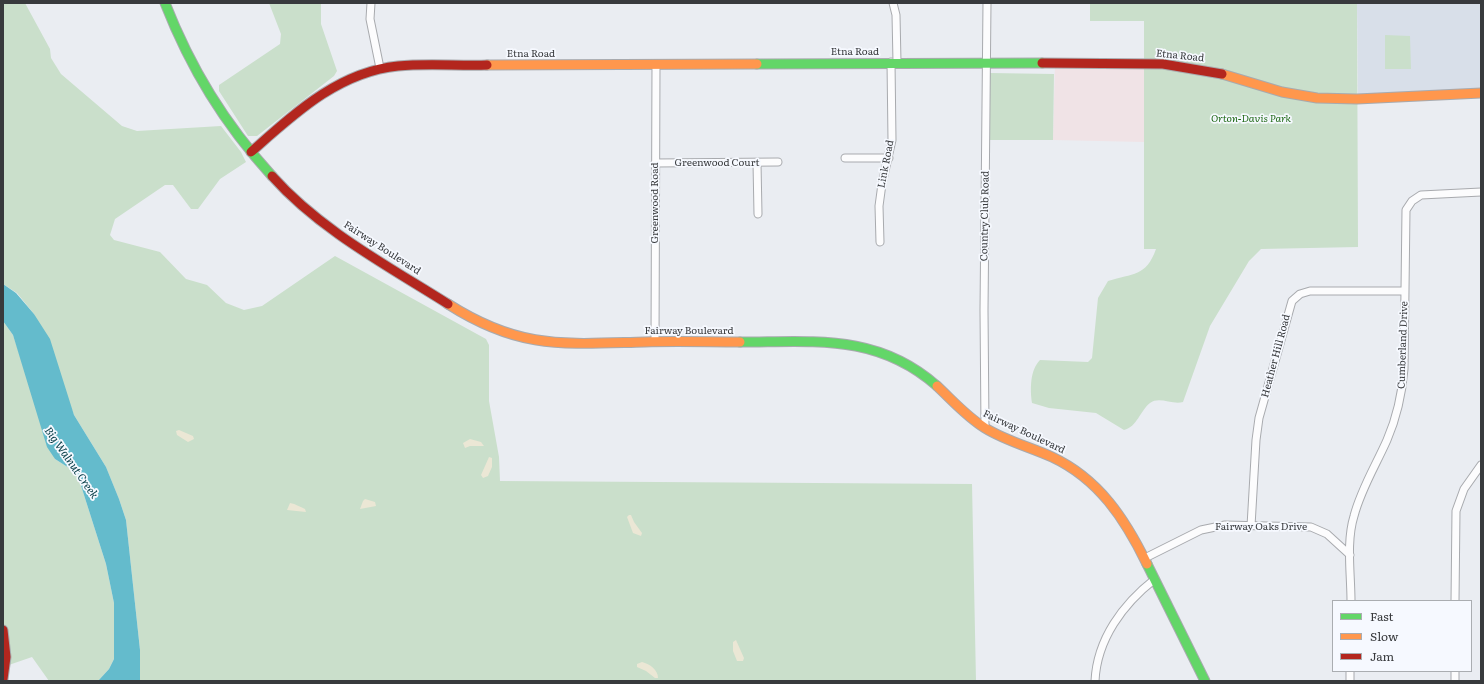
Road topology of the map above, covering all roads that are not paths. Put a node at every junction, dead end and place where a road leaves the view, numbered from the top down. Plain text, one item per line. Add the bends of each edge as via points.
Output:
1 (165, 3) edge
2 (371, 3) edge
3 (893, 3) edge
4 (987, 3) edge
5 (894, 62) junction
6 (987, 62) junction
7 (656, 64) junction
8 (380, 68) junction
9 (1481, 93) edge
10 (251, 152) junction
11 (845, 158) dead end
12 (888, 158) junction
13 (778, 162) dead end
14 (655, 163) junction
15 (757, 163) junction
16 (1481, 192) edge
17 (758, 214) dead end
18 (880, 242) dead end
19 (1404, 291) junction
20 (655, 342) junction
21 (985, 428) junction
22 (1481, 465) edge
23 (1251, 526) junction
24 (1350, 555) junction
25 (1145, 558) junction
26 (1155, 579) junction
27 (1351, 600) edge
28 (1455, 600) edge
29 (3, 630) edge
30 (3, 679) edge
31 (1095, 681) edge
32 (1205, 681) edge

1 - 10 street, Fairway Boulevard via 185,53 229,124
2 - 8 street via 370,19
3 - 5 street, Link Road via 896,15
4 - 6 street, Country Club Road
5 - 6 street, Etna Road
5 - 7 street, Etna Road
5 - 12 street, Link Road via 892,140
6 - 9 street, Etna Road via 1175,66 1212,71 1282,92 1317,98 1357,99
6 - 21 street, Country Club Road
7 - 8 street, Etna Road via 422,65
7 - 14 street, Greenwood Road
8 - 10 street, Etna Road via 361,73 326,90
10 - 20 street, Fairway Boulevard via 279,184 325,224 489,328 513,337 552,343
11 - 12 street
12 - 18 street, Link Road via 880,198
13 - 15 street, Greenwood Court
14 - 15 street, Greenwood Court
14 - 20 street, Greenwood Road
15 - 17 street
16 - 19 street, Cumberland Drive via 1426,194 1412,200 1405,216
19 - 23 street, Heather Hill Road via 1310,291 1300,294 1292,301 1260,418 1256,440
19 - 24 street, Cumberland Drive via 1402,391 1396,416 1353,517
20 - 21 street, Fairway Boulevard via 803,342 843,344 874,350 919,372 972,420
21 - 25 street, Fairway Boulevard via 1060,461 1087,478 1113,504 1131,530
22 - 28 street via 1464,489 1456,511
23 - 24 street, Fairway Oaks Drive via 1301,526 1319,529
23 - 25 street, Fairway Oaks Drive via 1225,525 1201,530
24 - 27 street, Cumberland Drive
25 - 26 street, Fairway Boulevard
26 - 31 street via 1125,608 1112,626 1097,662
26 - 32 street, Fairway Boulevard
29 - 30 street via 6,657

